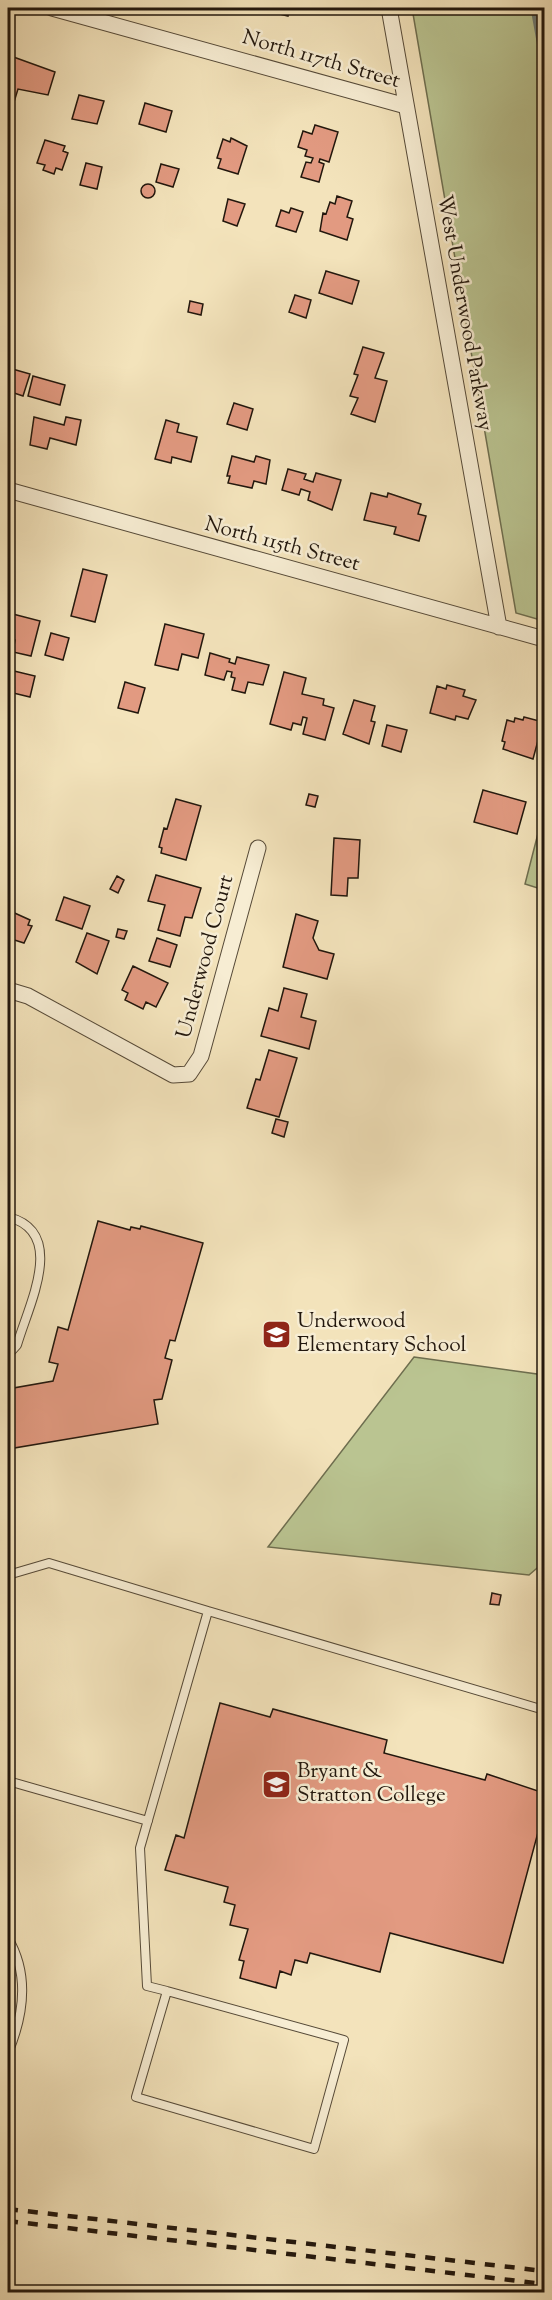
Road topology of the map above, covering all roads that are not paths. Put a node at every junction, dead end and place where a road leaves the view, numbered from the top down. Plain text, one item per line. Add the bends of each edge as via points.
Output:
1 (52, 8) edge
2 (388, 8) edge
3 (406, 106) junction
4 (8, 490) edge
5 (499, 627) junction
6 (544, 639) edge
7 (258, 848) dead end
8 (8, 990) edge
9 (8, 1217) edge
10 (8, 1354) edge
11 (8, 1575) edge
12 (208, 1611) junction
13 (544, 1710) edge
14 (8, 1780) edge
15 (148, 1821) junction
16 (8, 1938) edge
17 (166, 1991) junction
18 (8, 2053) edge
19 (12, 2292) edge
20 (23, 2292) edge

1 - 3 street, North 117th Street
2 - 3 street, West Underwood Parkway
3 - 5 street, West Underwood Parkway
4 - 5 street, North 115th Street
5 - 6 street, North 115th Street
7 - 8 street, Underwood Court via 201,1056 189,1074 173,1075 28,996
9 - 10 lane via 28,1226 38,1240 43,1259 17,1346
11 - 12 lane via 49,1563
12 - 13 lane
12 - 15 lane
14 - 15 lane
15 - 17 lane via 140,1848 147,1986
16 - 18 lane via 25,1985 17,2030
17 - 17 lane via 344,2040 314,2149 136,2097
19 - 20 lane

